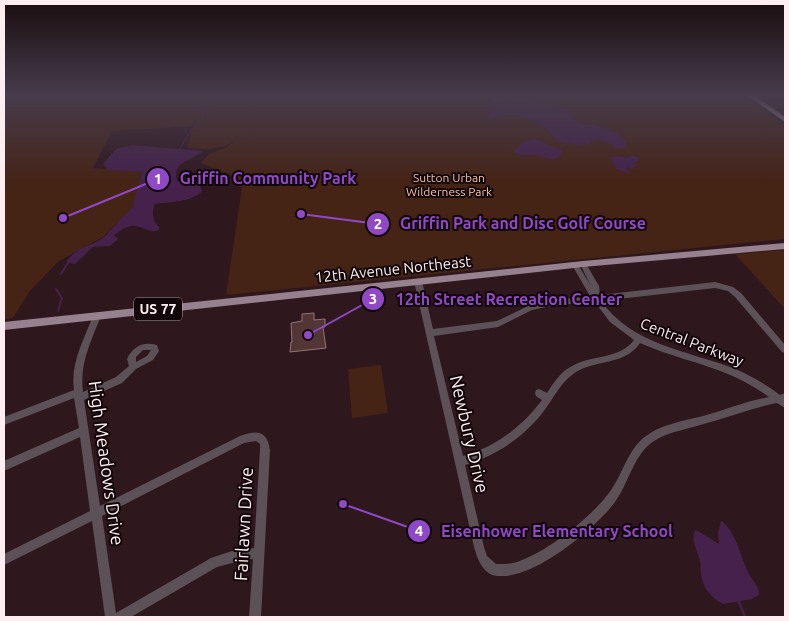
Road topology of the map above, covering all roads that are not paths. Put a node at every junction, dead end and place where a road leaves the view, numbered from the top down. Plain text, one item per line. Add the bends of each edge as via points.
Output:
1 (785, 246) edge
2 (579, 264) junction
3 (418, 281) junction
4 (597, 298) junction
5 (97, 316) junction
6 (4, 326) edge
7 (430, 333) junction
8 (639, 339) junction
9 (785, 350) edge
10 (133, 367) dead end
11 (539, 393) dead end
12 (78, 395) junction
13 (548, 399) junction
14 (783, 400) edge
15 (4, 422) edge
16 (83, 431) junction
17 (459, 462) junction
18 (4, 466) edge
19 (96, 514) junction
20 (259, 553) junction
21 (4, 560) edge
22 (111, 617) edge
23 (120, 617) edge
24 (255, 617) edge

1 - 2 main road, 12th Avenue Northeast / US 77
2 - 3 main road, 12th Avenue Northeast / US 77
2 - 4 street, Central Parkway
3 - 5 main road, 12th Avenue Northeast / US 77
3 - 7 street, Newbury Drive
4 - 7 street via 532,306 498,324
4 - 8 street, Central Parkway via 614,321
4 - 9 street via 715,285 733,291
5 - 6 main road, 12th Avenue Northeast / US 77
5 - 12 street, High Meadows Drive via 78,366
7 - 17 street, Newbury Drive
8 - 13 street via 625,353 571,370
8 - 14 street, Central Parkway via 657,348 740,374
10 - 12 street via 120,380
11 - 13 street
12 - 15 street
12 - 16 street, High Meadows Drive
13 - 17 street via 521,431 482,455
14 - 17 street, Newbury Drive via 763,402 651,438 638,450 616,492 605,505 549,553 516,569 494,570 483,560
16 - 18 street
16 - 19 street, High Meadows Drive
19 - 20 street, Fairlawn Drive via 243,439 258,436 264,442 265,450
19 - 21 street
19 - 22 street, High Meadows Drive
20 - 23 street via 215,562
20 - 24 street, Fairlawn Drive

